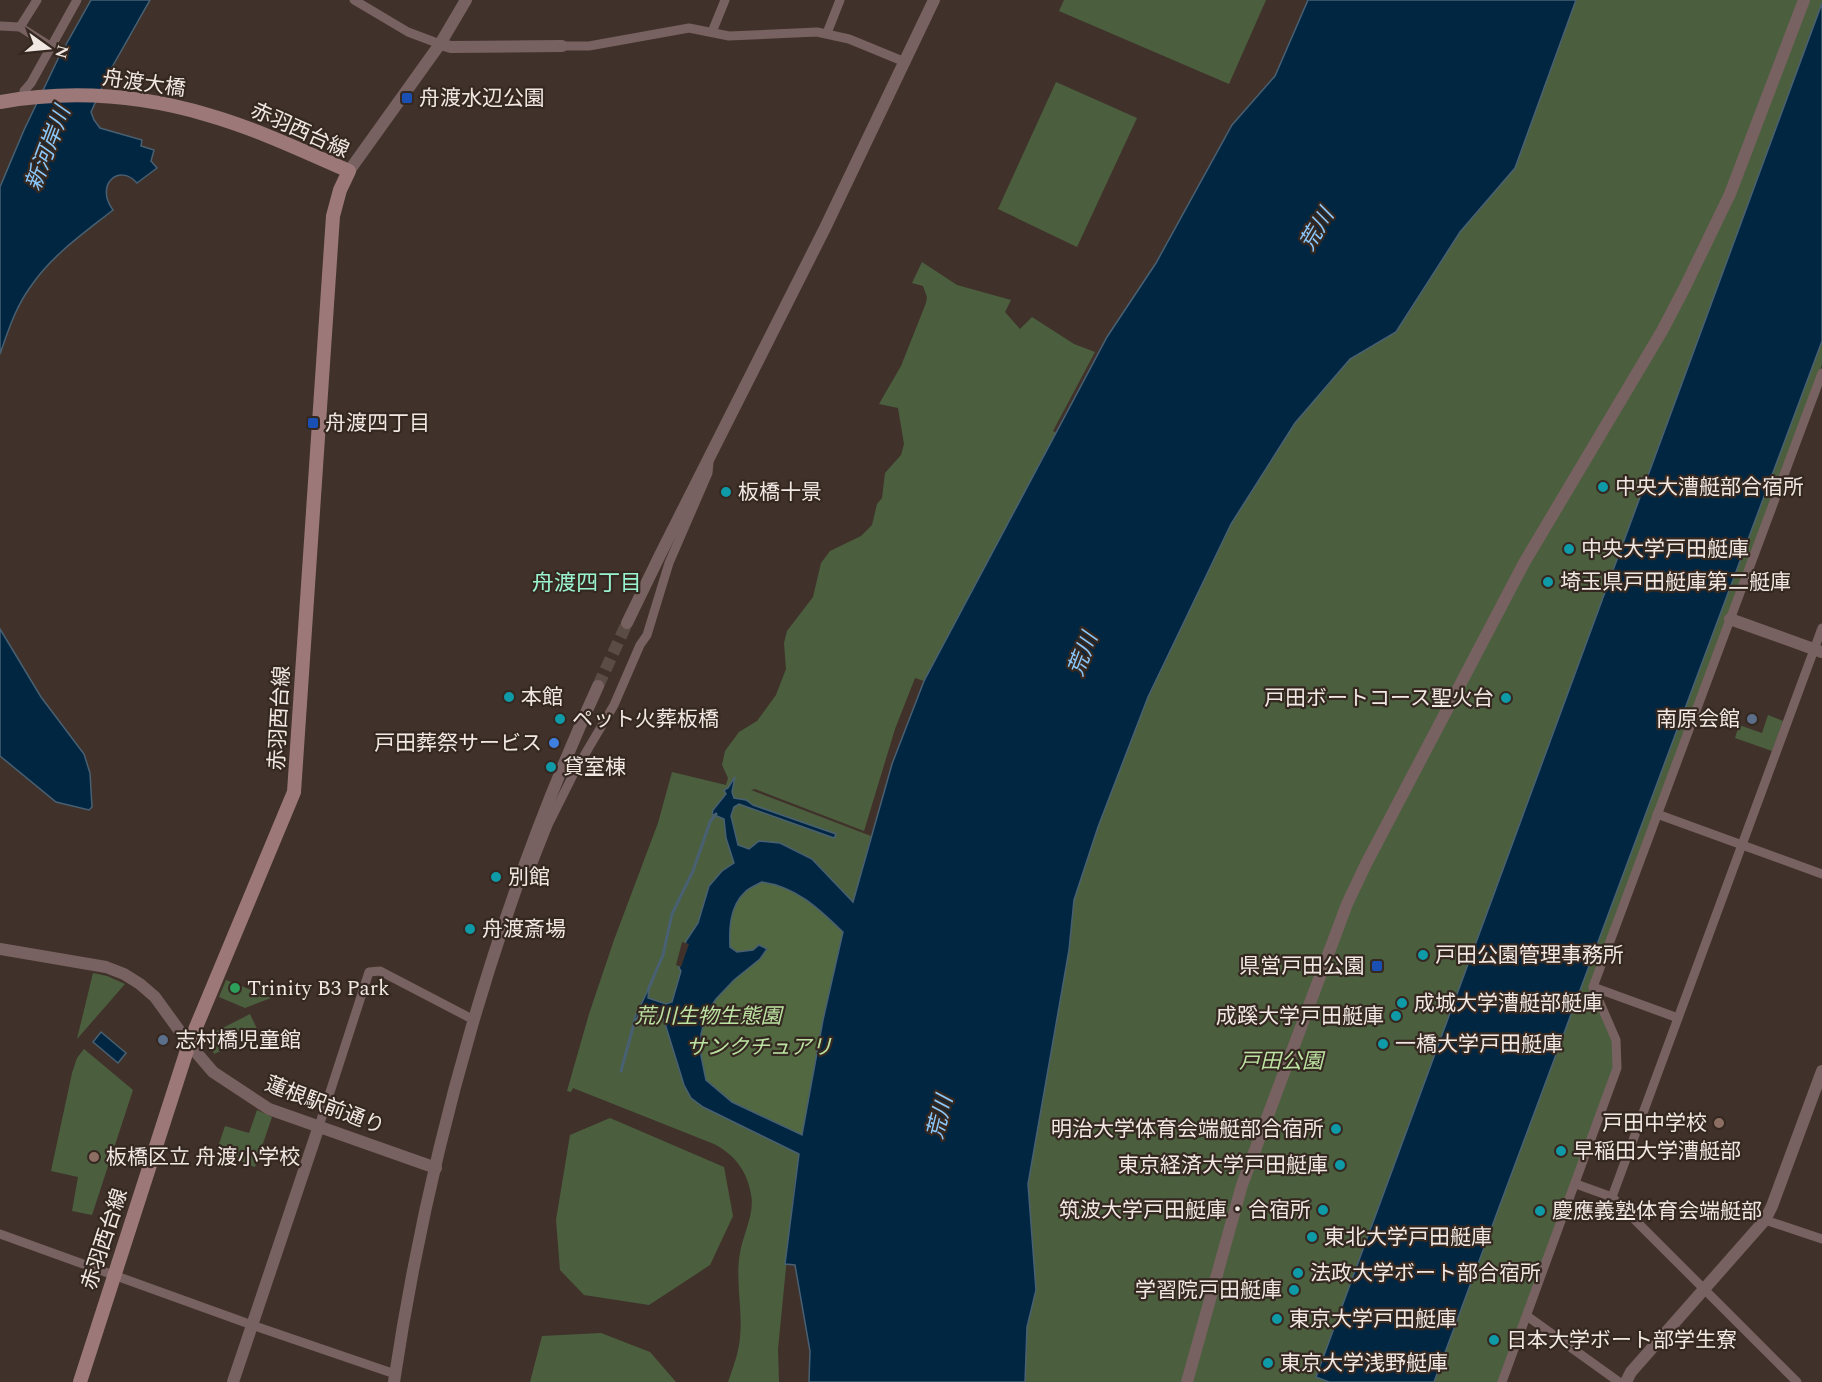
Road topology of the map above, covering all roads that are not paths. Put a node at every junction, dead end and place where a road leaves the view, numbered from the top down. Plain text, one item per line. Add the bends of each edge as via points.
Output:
1 (37, 0) edge
2 (77, 0) edge
3 (354, 0) edge
4 (466, 0) edge
5 (725, 0) edge
6 (840, 0) edge
7 (934, 0) edge
8 (1804, 0) edge
9 (0, 26) edge
10 (20, 27) junction
11 (712, 32) junction
12 (827, 33) junction
13 (440, 44) junction
14 (50, 46) junction
15 (562, 46) joint
16 (905, 62) junction
17 (24, 91) junction
18 (0, 93) edge
19 (0, 102) edge
20 (0, 110) edge
21 (211, 116) joint
22 (349, 171) junction
23 (1822, 373) edge
24 (710, 456) junction
25 (1730, 620) junction
26 (627, 623) tunnel mouth
27 (1822, 628) edge
28 (1818, 651) edge
29 (597, 686) tunnel mouth
30 (1657, 814) junction
31 (1742, 845) junction
32 (522, 870) junction
33 (1822, 874) edge
34 (0, 949) edge
35 (1593, 987) junction
36 (1678, 1018) junction
37 (474, 1020) junction
38 (189, 1044) junction
39 (1822, 1072) edge
40 (319, 1126) junction
41 (436, 1168) junction
42 (1576, 1184) junction
43 (1612, 1197) junction
44 (1765, 1220) junction
45 (0, 1234) edge
46 (1822, 1239) edge
47 (115, 1275) junction
48 (1705, 1290) junction
49 (1527, 1316) junction
50 (252, 1325) junction
51 (395, 1378) edge
52 (80, 1382) edge
53 (233, 1382) edge
54 (1187, 1382) edge
55 (1502, 1382) edge
56 (1619, 1382) edge
57 (1626, 1382) edge
58 (1797, 1382) edge

1 - 10 street
2 - 14 street
3 - 13 street via 408,33
4 - 13 street
5 - 11 street
6 - 12 street
7 - 16 street
8 - 54 street via 1730,194 1686,287 1524,563 1347,904 1242,1185
9 - 10 street
10 - 14 street
11 - 12 street via 729,36
11 - 15 street via 688,28 589,46
12 - 16 street
13 - 15 street
13 - 22 street
14 - 17 street
16 - 24 street
17 - 18 main road
17 - 20 main road via 11,108
19 - 21 main road, 舟渡大橋 via 62,96 118,97
21 - 22 main road, 赤羽西台線
22 - 38 main road, 赤羽西台線 via 333,216 296,784
23 - 25 street
24 - 26 street
24 - 32 street via 708,473 669,563 647,635 614,705 575,771 533,863
25 - 28 street
25 - 30 street
27 - 28 street
28 - 31 street
29 - 32 street
30 - 31 street
30 - 35 street
31 - 33 street
31 - 36 street
32 - 37 street
34 - 38 street, 蓮根駅前通り via 106,967 124,974 155,997
35 - 36 street
35 - 42 street via 1616,1040 1617,1068
36 - 43 street
37 - 40 street via 380,971 369,972
37 - 41 street
38 - 40 street, 蓮根駅前通り via 223,1080 269,1109
38 - 47 main road, 赤羽西台線
39 - 44 street
40 - 41 street, 蓮根駅前通り
40 - 50 street
41 - 51 street via 421,1228
42 - 43 street
42 - 49 street
43 - 48 street
44 - 46 street
44 - 48 street
45 - 47 street
47 - 50 street
47 - 52 main road, 赤羽西台線
48 - 57 street
48 - 58 street
49 - 55 street
49 - 56 street
50 - 51 street
50 - 53 street

